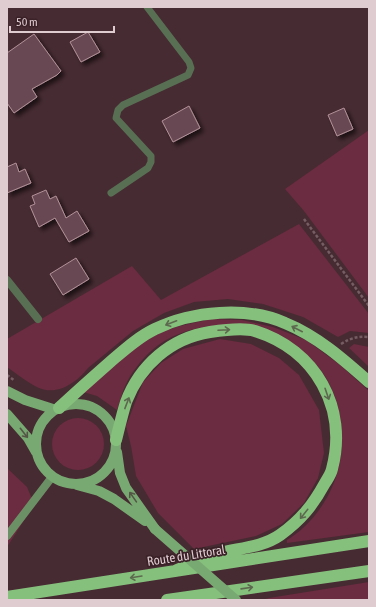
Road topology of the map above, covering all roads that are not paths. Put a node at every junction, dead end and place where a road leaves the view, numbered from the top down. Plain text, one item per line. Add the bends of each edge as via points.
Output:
1 (147, 7) edge
2 (111, 193) dead end
3 (7, 280) edge
4 (38, 319) dead end
5 (369, 382) edge
6 (7, 391) edge
7 (56, 408) junction
8 (7, 414) edge
9 (116, 440) junction
10 (38, 454) junction
11 (52, 477) junction
12 (71, 483) junction
13 (155, 529) junction
14 (7, 536) edge
15 (369, 541) edge
16 (175, 571) junction
17 (369, 571) edge
18 (7, 597) edge
19 (167, 600) edge
20 (236, 600) edge

1 - 2 lane via 191,68 188,74 123,105 118,110 116,118 151,159 148,168
3 - 4 street
5 -> 7 highway via 330,350 284,322 254,314 199,315 154,329 137,340
6 - 7 main road via 25,400
7 - 9 main road via 77,404 99,411 114,429
7 - 10 main road via 44,419 38,430
8 -> 10 main road
9 - 12 main road via 116,452 105,472 85,483
13 -> 9 main road via 126,488 120,473
9 -> 16 highway via 127,401 153,359 174,344 197,334 224,329 254,330 280,342 306,361 324,385 334,414 337,444 332,471 318,497 301,519 278,536 256,546 219,553
10 - 11 main road
11 - 12 main road
11 - 14 street
12 - 13 main road via 99,491 114,499
13 - 20 main road, bridge
15 - 16 highway, Route du Littoral
16 -> 18 highway, Route du Littoral
19 -> 17 highway

